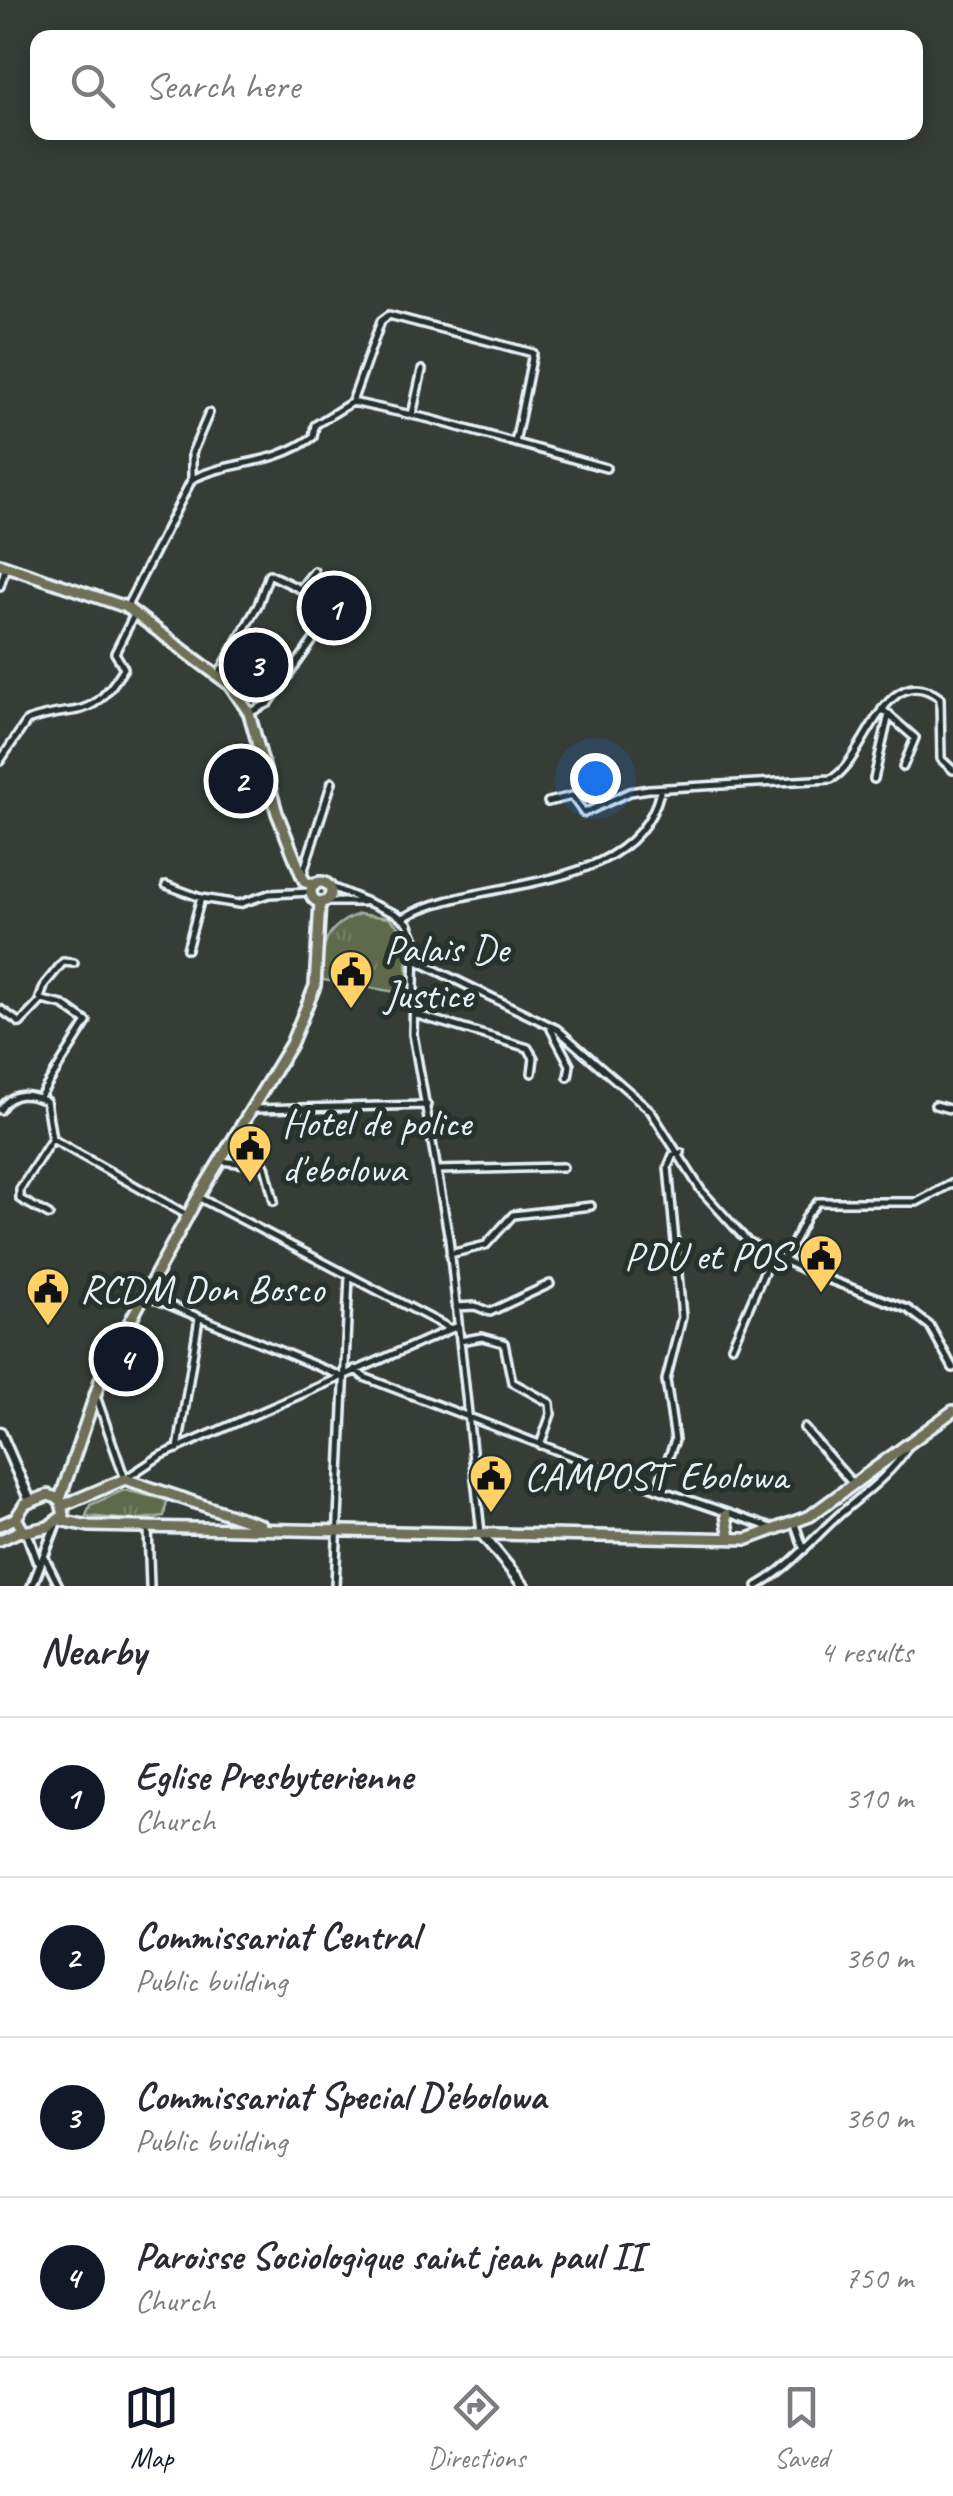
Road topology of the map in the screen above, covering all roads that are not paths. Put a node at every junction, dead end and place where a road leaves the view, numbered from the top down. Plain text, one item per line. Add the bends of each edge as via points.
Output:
1 (422, 370) dead end
2 (352, 402) junction
3 (209, 413) dead end
4 (412, 415) junction
5 (515, 443) junction
6 (606, 468) dead end
7 (192, 479) junction
8 (3, 565) edge
9 (314, 571) dead end
10 (0, 586) edge
11 (130, 610) junction
12 (330, 618) dead end
13 (218, 674) junction
14 (882, 708) junction
15 (250, 713) junction
16 (889, 714) junction
17 (0, 760) edge
18 (903, 767) dead end
19 (953, 770) edge
20 (874, 779) dead end
21 (332, 782) dead end
22 (660, 792) junction
23 (548, 802) dead end
24 (302, 876) junction
25 (166, 885) dead end
26 (329, 886) junction
27 (313, 889) junction
28 (201, 898) junction
29 (322, 902) junction
30 (366, 902) junction
31 (403, 918) junction
32 (187, 949) dead end
33 (418, 962) junction
34 (74, 964) dead end
35 (40, 1001) junction
36 (0, 1009) edge
37 (414, 1014) junction
38 (541, 1021) junction
39 (532, 1072) dead end
40 (568, 1077) dead end
41 (39, 1098) junction
42 (427, 1104) junction
43 (936, 1105) dead end
44 (254, 1109) junction
45 (0, 1110) edge
46 (953, 1110) edge
47 (52, 1139) junction
48 (681, 1153) junction
49 (220, 1161) junction
50 (562, 1166) dead end
51 (438, 1170) junction
52 (953, 1183) edge
53 (198, 1197) junction
54 (274, 1201) dead end
55 (591, 1206) dead end
56 (49, 1215) dead end
57 (187, 1215) junction
58 (450, 1254) junction
59 (771, 1256) junction
60 (784, 1262) junction
61 (348, 1276) junction
62 (550, 1284) dead end
63 (143, 1294) junction
64 (456, 1308) junction
65 (199, 1318) junction
66 (458, 1326) junction
67 (450, 1329) junction
68 (460, 1341) junction
69 (732, 1346) dead end
70 (355, 1368) junction
71 (953, 1368) edge
72 (344, 1377) junction
73 (96, 1396) junction
74 (953, 1411) edge
75 (468, 1418) junction
76 (804, 1428) dead end
77 (0, 1432) edge
78 (540, 1445) junction
79 (908, 1447) junction
80 (178, 1448) junction
81 (125, 1479) junction
82 (854, 1486) junction
83 (656, 1489) junction
84 (30, 1502) junction
85 (62, 1502) junction
86 (726, 1514) junction
87 (16, 1518) junction
88 (58, 1521) junction
89 (795, 1524) junction
90 (0, 1525) edge
91 (148, 1528) junction
92 (269, 1528) junction
93 (338, 1530) junction
94 (778, 1530) junction
95 (24, 1531) junction
96 (481, 1533) junction
97 (730, 1538) junction
98 (0, 1540) edge
99 (804, 1551) junction
100 (44, 1553) junction
101 (38, 1562) junction
102 (32, 1586) edge
103 (59, 1586) edge
104 (150, 1586) edge
105 (335, 1586) edge
106 (524, 1586) edge
107 (757, 1586) edge

1 - 4 street
2 - 4 street
2 - 5 street via 381,321 395,314 532,352
2 - 7 street via 326,415 312,438 290,454
3 - 7 street via 192,453
4 - 5 street
5 - 6 street
7 - 11 street
8 - 10 street
8 - 11 main road
9 - 13 street via 300,588 269,574
11 - 13 main road
11 - 17 street via 115,652 124,668 109,692 82,712 27,721
12 - 15 street via 269,703
13 - 15 main road
14 - 16 street
14 - 19 street via 914,689 940,698 942,759
14 - 22 street via 849,764 830,779
15 - 24 main road
16 - 18 street via 915,738
16 - 20 street
21 - 24 street
22 - 23 street via 630,792 584,814 572,796
22 - 31 street via 632,840 607,856 511,890 428,903
24 - 27 main road
25 - 28 street
26 - 27 main road
26 - 29 main road via 331,894
26 - 30 street
27 - 28 street via 239,904
27 - 29 main road
28 - 32 street
29 - 30 street
29 - 44 main road via 315,986
30 - 31 street
31 - 33 street via 413,931
33 - 37 street
33 - 38 street
34 - 35 street via 55,969
35 - 36 street via 20,1022
35 - 41 street via 63,1005 87,1022
37 - 39 street via 528,1048
37 - 42 street
38 - 40 street via 566,1055
38 - 48 street via 620,1080
41 - 45 street via 13,1097
41 - 47 street via 46,1101
42 - 44 street
42 - 51 street
43 - 46 street
44 - 49 main road
47 - 56 street via 20,1189 23,1204
47 - 57 street
48 - 59 street via 718,1210
48 - 83 street via 668,1167 682,1311 666,1380 676,1440
49 - 53 main road
49 - 54 street via 265,1166
50 - 51 street
51 - 58 street
52 - 60 street via 917,1202 818,1202
53 - 57 main road
53 - 61 street
55 - 58 street via 512,1215 486,1245
57 - 63 main road
58 - 64 street
59 - 60 street
59 - 69 street
60 - 71 street via 908,1309 930,1326
61 - 67 street
61 - 72 street
62 - 64 street via 490,1312
63 - 65 street
63 - 73 main road
64 - 66 street
65 - 72 street
65 - 80 street
66 - 67 street
66 - 68 street
67 - 70 street
68 - 75 street
68 - 78 street via 504,1343 512,1382 550,1402
70 - 72 street
70 - 75 street
72 - 80 street
72 - 93 street
73 - 81 street
73 - 85 main road
74 - 79 main road
75 - 78 street
75 - 96 street
76 - 82 street
77 - 84 main road
78 - 83 street
79 - 82 main road
79 - 99 street via 892,1471
80 - 81 street
81 - 85 main road
81 - 92 main road
82 - 89 main road
83 - 86 street
84 - 85 main road via 48,1496
84 - 87 main road
85 - 88 main road
86 - 94 street
86 - 97 main road
87 - 90 main road
87 - 95 main road
88 - 91 main road
88 - 95 main road
88 - 100 street
89 - 94 main road
89 - 99 street
91 - 92 main road
91 - 104 street
92 - 93 main road
93 - 96 main road
93 - 105 street
94 - 97 main road
95 - 98 main road
95 - 101 street
96 - 97 main road
96 - 106 main road
99 - 107 street
100 - 101 street
100 - 103 street
101 - 102 street

